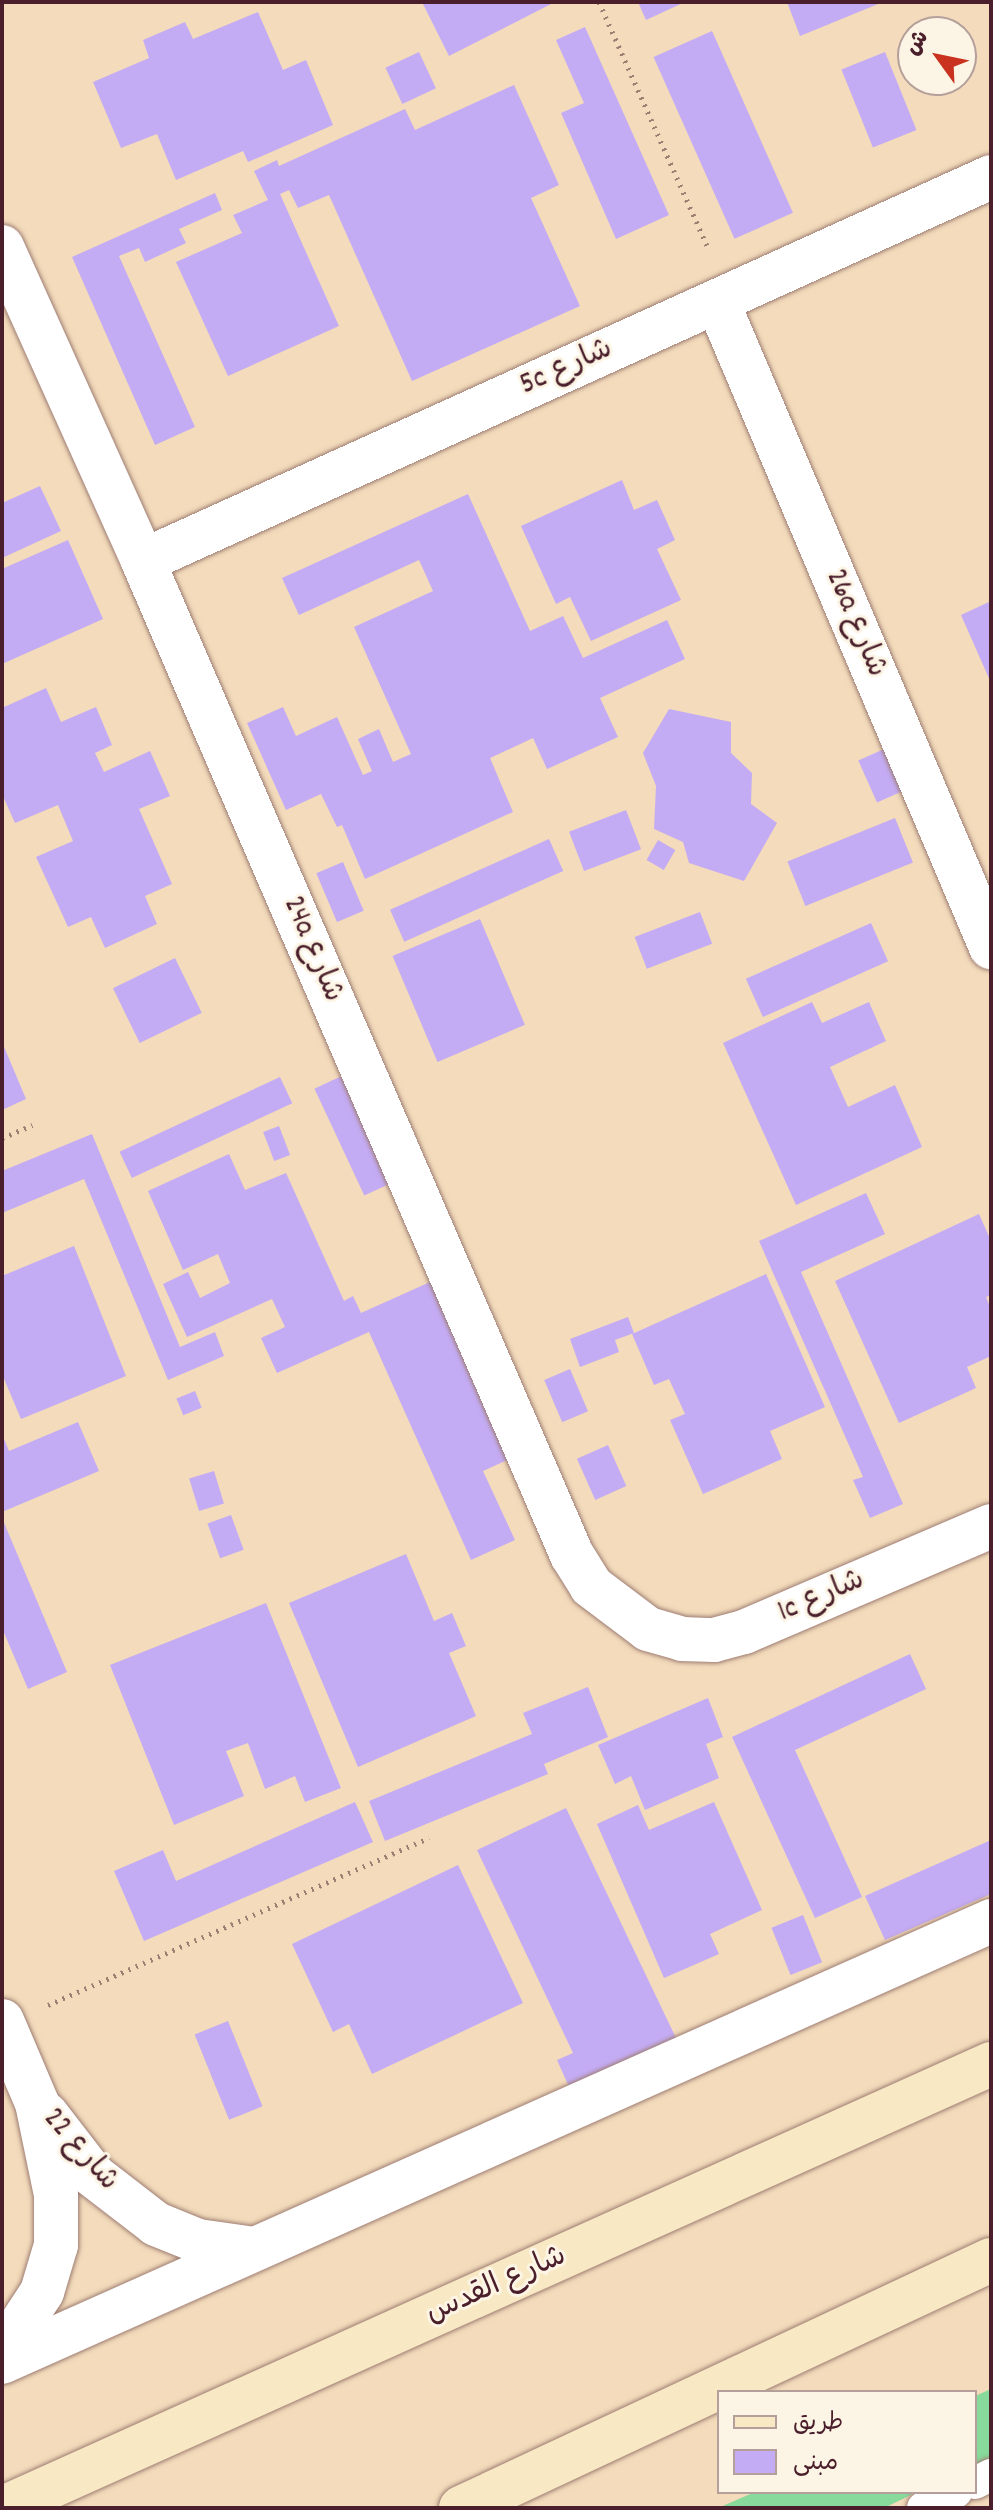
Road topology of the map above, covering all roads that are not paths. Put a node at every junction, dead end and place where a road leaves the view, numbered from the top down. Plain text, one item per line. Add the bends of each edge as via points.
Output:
1 (991, 177) edge
2 (2, 247) edge
3 (723, 298) junction
4 (143, 561) junction
5 (991, 947) edge
6 (991, 1526) edge
7 (648, 1629) joint
8 (991, 1921) edge
9 (3, 2023) edge
10 (991, 2064) edge
11 (37, 2103) junction
12 (254, 2249) junction
13 (991, 2260) edge
14 (2, 2353) edge
15 (2, 2362) edge
16 (952, 2494) edge
17 (3, 2508) edge
18 (461, 2508) edge
19 (923, 2508) edge

1 - 3 street, 5c شارع
2 - 4 street, 24a شارع
3 - 4 street, 5c شارع
3 - 5 street, 26a شارع
4 - 7 street, 24a شارع via 572,1555 591,1586
6 - 7 street, 1c شارع via 744,1632 714,1640 682,1639
8 - 12 street
9 - 11 street, شارع 22
10 - 17 main road, شارع القدس
11 - 12 street, شارع 22 via 94,2176 144,2216 198,2241
11 - 14 street, شارع 22 via 56,2195 56,2245 42,2292
12 - 15 street
13 - 18 main road
16 - 19 lane

